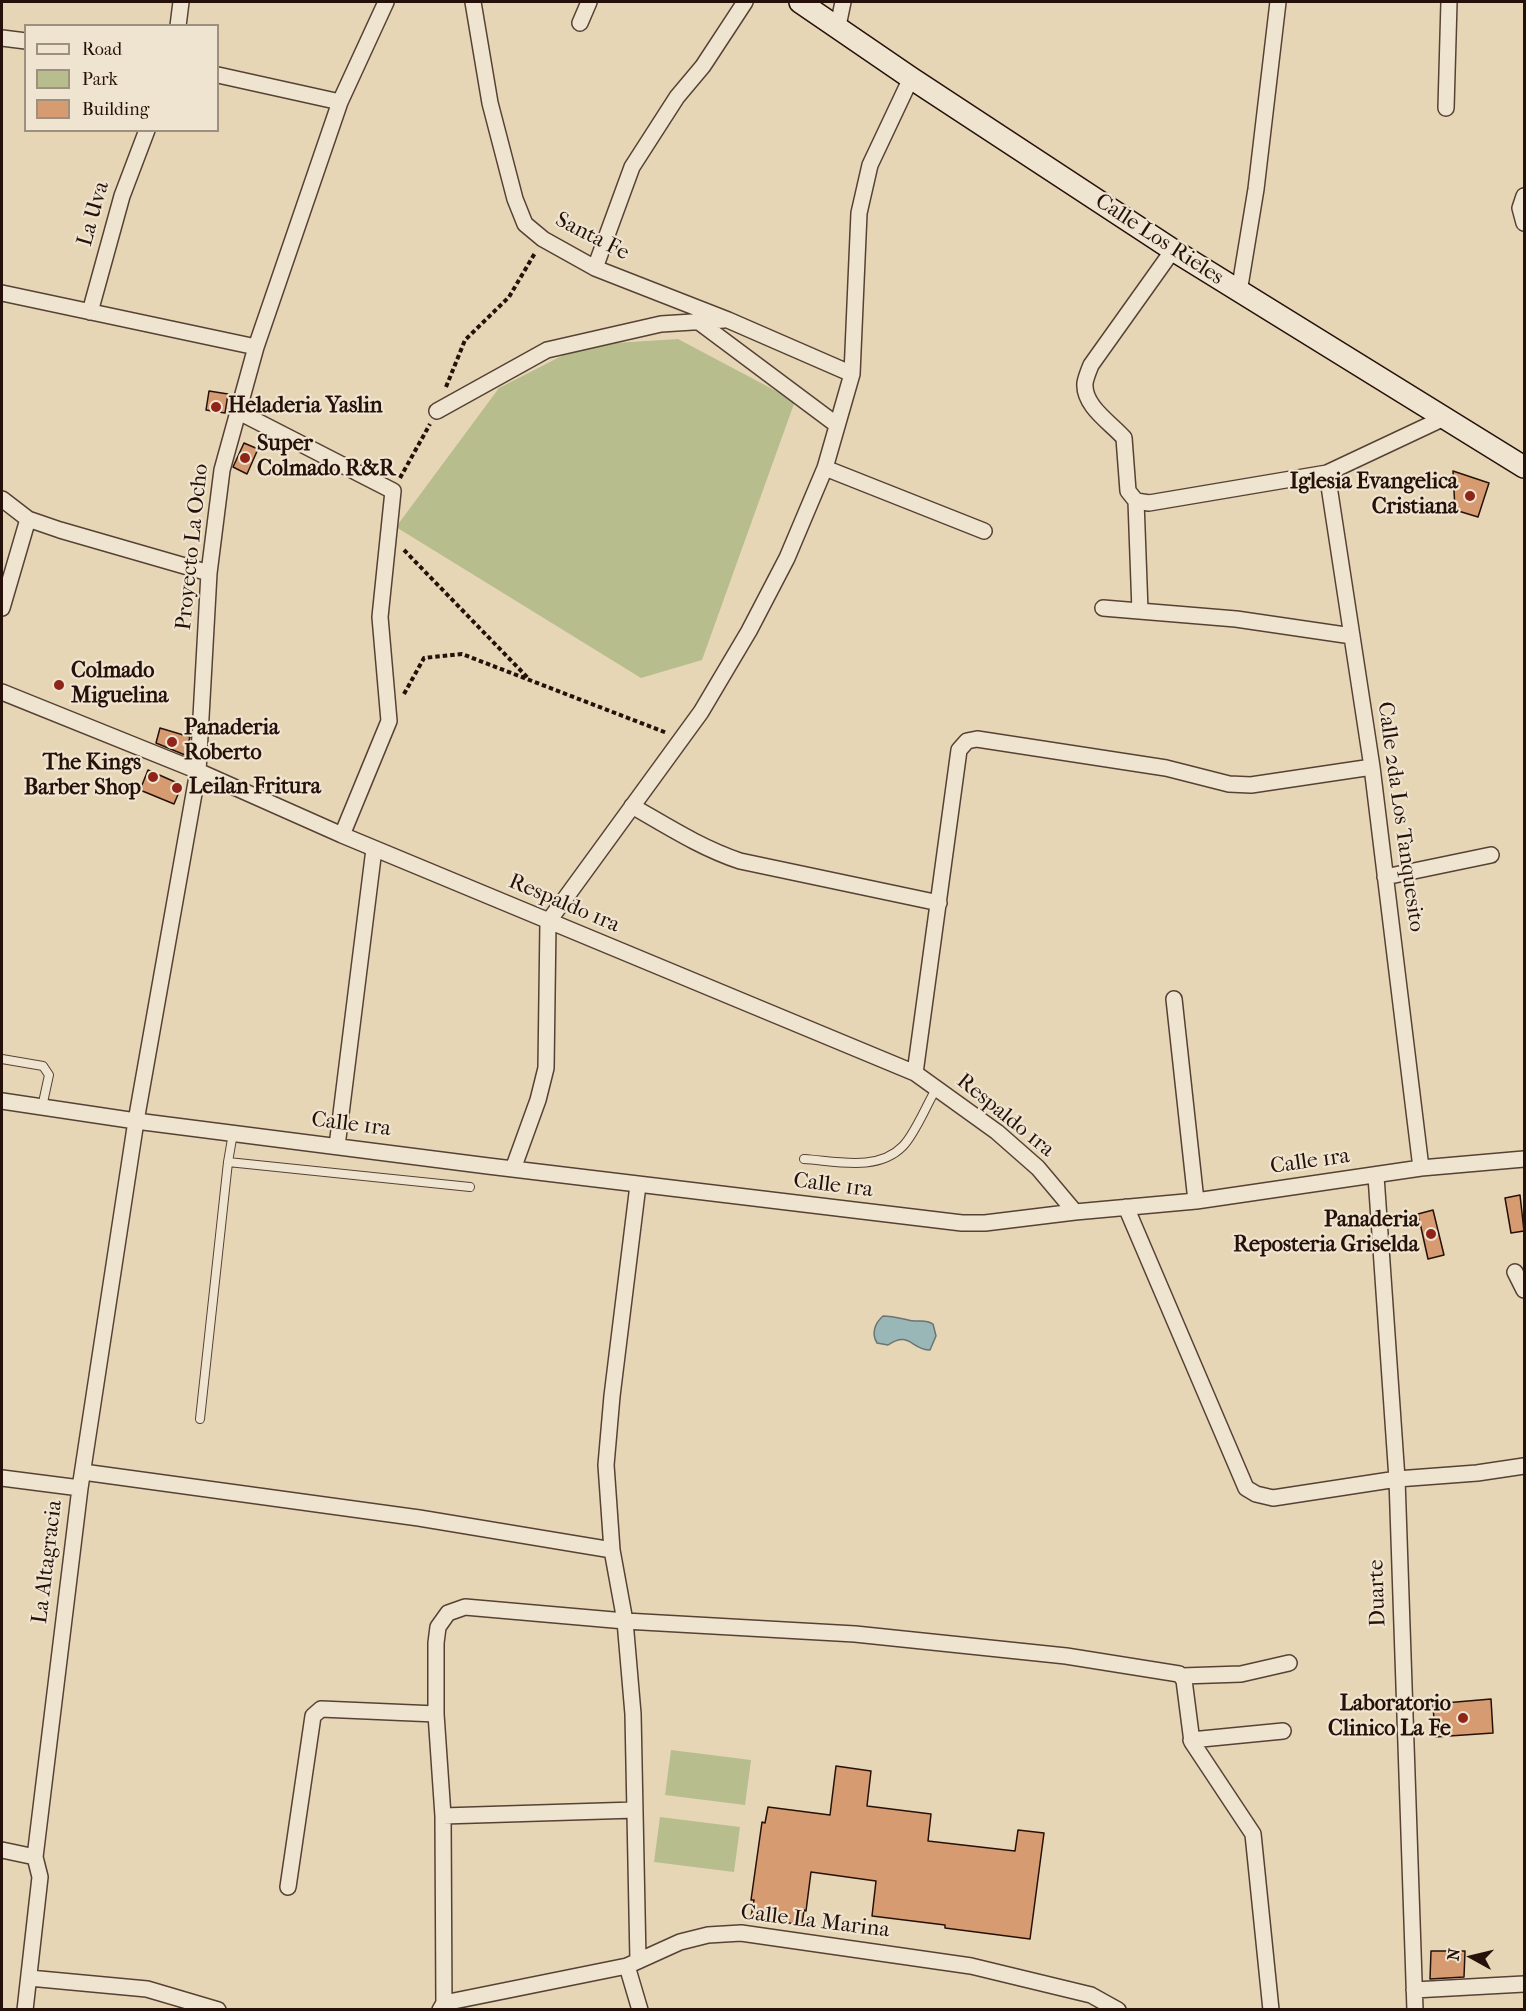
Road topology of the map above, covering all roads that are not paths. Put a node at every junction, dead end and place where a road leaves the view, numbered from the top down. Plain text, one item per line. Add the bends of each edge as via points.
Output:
1 (181, 2) edge
2 (386, 2) edge
3 (473, 2) edge
4 (589, 2) edge
5 (745, 2) edge
6 (800, 2) edge
7 (843, 2) edge
8 (1278, 2) edge
9 (1449, 2) edge
10 (580, 23) dead end
11 (177, 24) edge
12 (838, 27) junction
13 (2, 38) edge
14 (24, 41) edge
15 (219, 75) edge
16 (911, 78) junction
17 (340, 102) junction
18 (1446, 108) dead end
19 (146, 132) edge
20 (1524, 196) edge
21 (1524, 223) edge
22 (1173, 250) junction
23 (595, 268) junction
24 (1239, 292) junction
25 (2, 293) edge
26 (90, 312) junction
27 (728, 320) junction
28 (699, 322) junction
29 (256, 347) junction
30 (852, 374) junction
31 (237, 411) junction
32 (437, 411) road end
33 (1444, 418) junction
34 (837, 425) junction
35 (1524, 467) edge
36 (825, 468) junction
37 (1327, 473) junction
38 (2, 499) edge
39 (1136, 501) junction
40 (28, 519) junction
41 (984, 531) dead end
42 (209, 573) junction
43 (2, 608) edge
44 (1103, 608) dead end
45 (1140, 611) junction
46 (1352, 636) junction
47 (2, 692) edge
48 (1372, 767) junction
49 (198, 771) junction
50 (632, 806) junction
51 (342, 836) junction
52 (374, 849) junction
53 (1491, 855) dead end
54 (1385, 877) junction
55 (939, 903) junction
56 (548, 922) junction
57 (1174, 999) dead end
58 (2, 1059) edge
59 (915, 1073) junction
60 (936, 1089) junction
61 (2, 1101) edge
62 (42, 1107) junction
63 (136, 1121) junction
64 (233, 1133) junction
65 (337, 1146) junction
66 (804, 1159) dead end
67 (1524, 1159) edge
68 (228, 1162) junction
69 (1421, 1168) junction
70 (513, 1169) junction
71 (1376, 1176) junction
72 (638, 1185) junction
73 (470, 1187) dead end
74 (1196, 1201) junction
75 (1126, 1207) junction
76 (1075, 1212) junction
77 (1515, 1272) dead end
78 (1524, 1290) edge
79 (200, 1419) dead end
80 (1524, 1466) edge
81 (83, 1472) junction
82 (2, 1478) edge
83 (1396, 1479) junction
84 (80, 1488) junction
85 (612, 1551) junction
86 (625, 1622) junction
87 (1289, 1663) dead end
88 (1182, 1676) junction
89 (436, 1714) junction
90 (1283, 1731) dead end
91 (1191, 1740) junction
92 (635, 1810) junction
93 (443, 1816) junction
94 (2, 1850) edge
95 (35, 1857) junction
96 (288, 1887) dead end
97 (633, 1963) junction
98 (29, 1978) junction
99 (1524, 1984) edge
100 (1414, 1990) junction
101 (200, 2007) edge
102 (443, 2008) edge
103 (25, 2010) edge
104 (218, 2010) edge
105 (640, 2010) edge
106 (1118, 2010) edge
107 (1271, 2010) edge
108 (1415, 2010) edge

1 - 11 street
2 - 17 street, Proyecto La Ocho
3 - 23 street, Santa Fe via 490,103 514,199 525,224 543,239
4 - 10 street
5 - 23 street via 632,167
6 - 12 street, Calle Los Rieles
7 - 12 street
8 - 24 street via 1256,189
9 - 18 street
12 - 16 street, Calle Los Rieles
13 - 14 street
15 - 17 street
16 - 22 street, Calle Los Rieles
16 - 30 street via 870,165 859,213
17 - 29 street, Proyecto La Ocho
19 - 26 street, La Uva via 122,196
20 - 21 street
22 - 24 street, Calle Los Rieles
22 - 39 street via 1091,364 1085,382 1092,406 1124,438 1128,491
23 - 27 street, Santa Fe
24 - 33 street, Calle Los Rieles
25 - 26 street
26 - 29 street
27 - 28 street
27 - 30 street, Santa Fe
28 - 32 street via 661,324 548,350
28 - 34 street
29 - 31 street, Proyecto La Ocho
30 - 34 street
31 - 42 street, Proyecto La Ocho via 222,470
31 - 51 street via 393,491 380,618 389,721
33 - 35 street, Calle Los Rieles
33 - 37 street
34 - 36 street
36 - 41 street
36 - 50 street via 787,558 749,631 701,712
37 - 39 street via 1149,503
37 - 46 street, Calle 2da Los Tanquesito
38 - 40 street
39 - 45 street
40 - 42 street
40 - 43 street
42 - 49 street, Proyecto La Ocho
44 - 45 street
45 - 46 street via 1236,619
46 - 48 street, Calle 2da Los Tanquesito
47 - 49 street, Respaldo 1ra
48 - 54 street, Calle 2da Los Tanquesito
48 - 55 street via 1251,785 1229,784 1155,766 977,739 967,741 959,750
49 - 51 street, Respaldo 1ra
49 - 63 street, Proyecto La Ocho
50 - 55 street via 685,837 740,861
50 - 56 street
51 - 52 street, Respaldo 1ra
52 - 56 street, Respaldo 1ra
52 - 65 street
53 - 54 street
54 - 69 street, Calle 2da Los Tanquesito
55 - 59 street
56 - 59 street, Respaldo 1ra
56 - 70 street via 546,1068
57 - 74 street
58 - 62 lane via 43,1066 49,1075
59 - 60 street, Respaldo 1ra
60 - 66 lane via 905,1144 883,1159 867,1163
60 - 76 street, Respaldo 1ra via 997,1132 1038,1168
61 - 62 street, Calle 1ra
62 - 63 street, Calle 1ra
63 - 64 street, Calle 1ra
63 - 81 street, La Altagracia
64 - 65 street, Calle 1ra
64 - 68 lane
65 - 70 street, Calle 1ra
67 - 69 street, Calle 1ra
68 - 73 lane
68 - 79 lane
69 - 71 street, Calle 1ra
70 - 72 street, Calle 1ra
71 - 74 street, Calle 1ra
71 - 83 street, Duarte
72 - 76 street, Calle 1ra via 962,1223
72 - 85 street via 606,1465
74 - 75 street, Calle 1ra
75 - 76 street, Calle 1ra
75 - 83 street via 1246,1488 1273,1498
77 - 78 street
80 - 83 street
81 - 84 street, La Altagracia
81 - 85 street via 419,1518
82 - 84 street
83 - 100 street, Duarte
84 - 95 street, La Altagracia
85 - 86 street
86 - 88 street via 855,1634 1066,1656
86 - 89 street via 465,1607 447,1613 438,1628 436,1642
86 - 92 street via 633,1714
87 - 88 street via 1241,1674
88 - 91 street
89 - 93 street
89 - 96 street via 321,1709 312,1716
90 - 91 street
91 - 107 street via 1253,1834
92 - 93 street
92 - 97 street
93 - 102 street
94 - 95 street
95 - 98 street, La Altagracia via 40,1877
97 - 102 street, Calle La Marina
97 - 105 street
97 - 106 street, Calle La Marina via 680,1942 741,1933 971,1966 1090,1995
98 - 101 street via 147,1989
98 - 103 street, La Altagracia
99 - 100 street
100 - 108 street, Duarte
101 - 104 street

